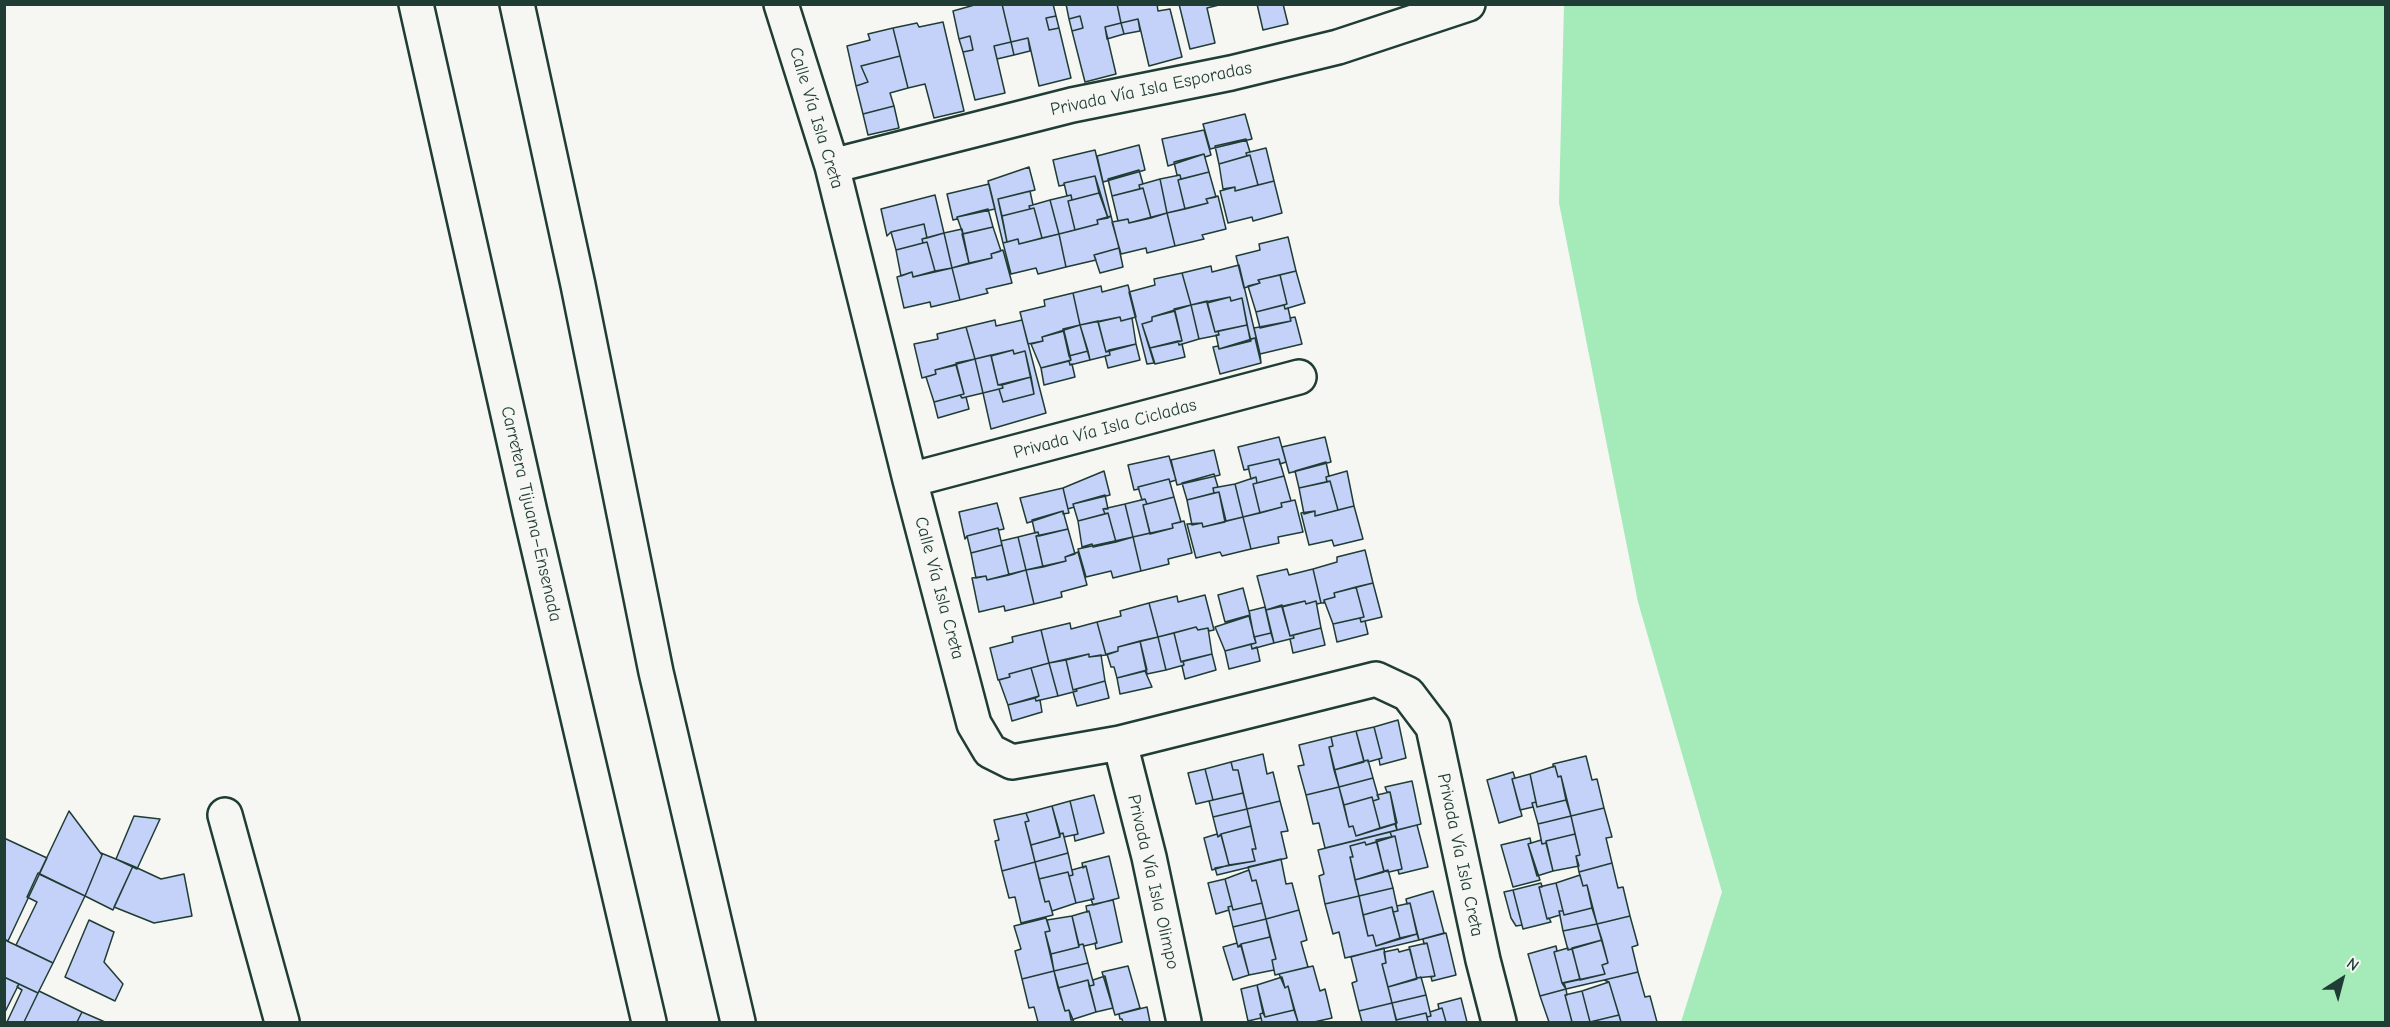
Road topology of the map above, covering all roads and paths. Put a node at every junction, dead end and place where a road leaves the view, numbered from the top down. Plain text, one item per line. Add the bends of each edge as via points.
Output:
1 (416, 4) edge
2 (517, 4) edge
3 (781, 4) edge
4 (1467, 4) edge
5 (832, 166) junction
6 (1299, 377) dead end
7 (910, 480) junction
8 (1408, 694) joint
9 (1120, 743) junction
10 (225, 815) dead end
11 (282, 1023) edge
12 (650, 1023) edge
13 (738, 1023) edge
14 (1184, 1023) edge
15 (1500, 1023) edge

1 - 12 main road, Carretera Tijuana–Ensenada
2 - 13 main road via 656,672
3 - 5 main road, Calle Vía Isla Creta
4 - 5 main road, Privada Vía Isla Esporadas via 1338,47 1072,105
5 - 7 main road, Calle Vía Isla Creta
6 - 7 main road, Privada Vía Isla Cicladas
7 - 9 main road, Calle Vía Isla Creta via 974,724 990,751 1012,762
8 - 9 main road, Calle Vía Isla Creta via 1376,679
8 - 15 main road, Privada Vía Isla Creta via 1432,727
9 - 14 main road, Privada Vía Isla Olimpo
10 - 11 main road

